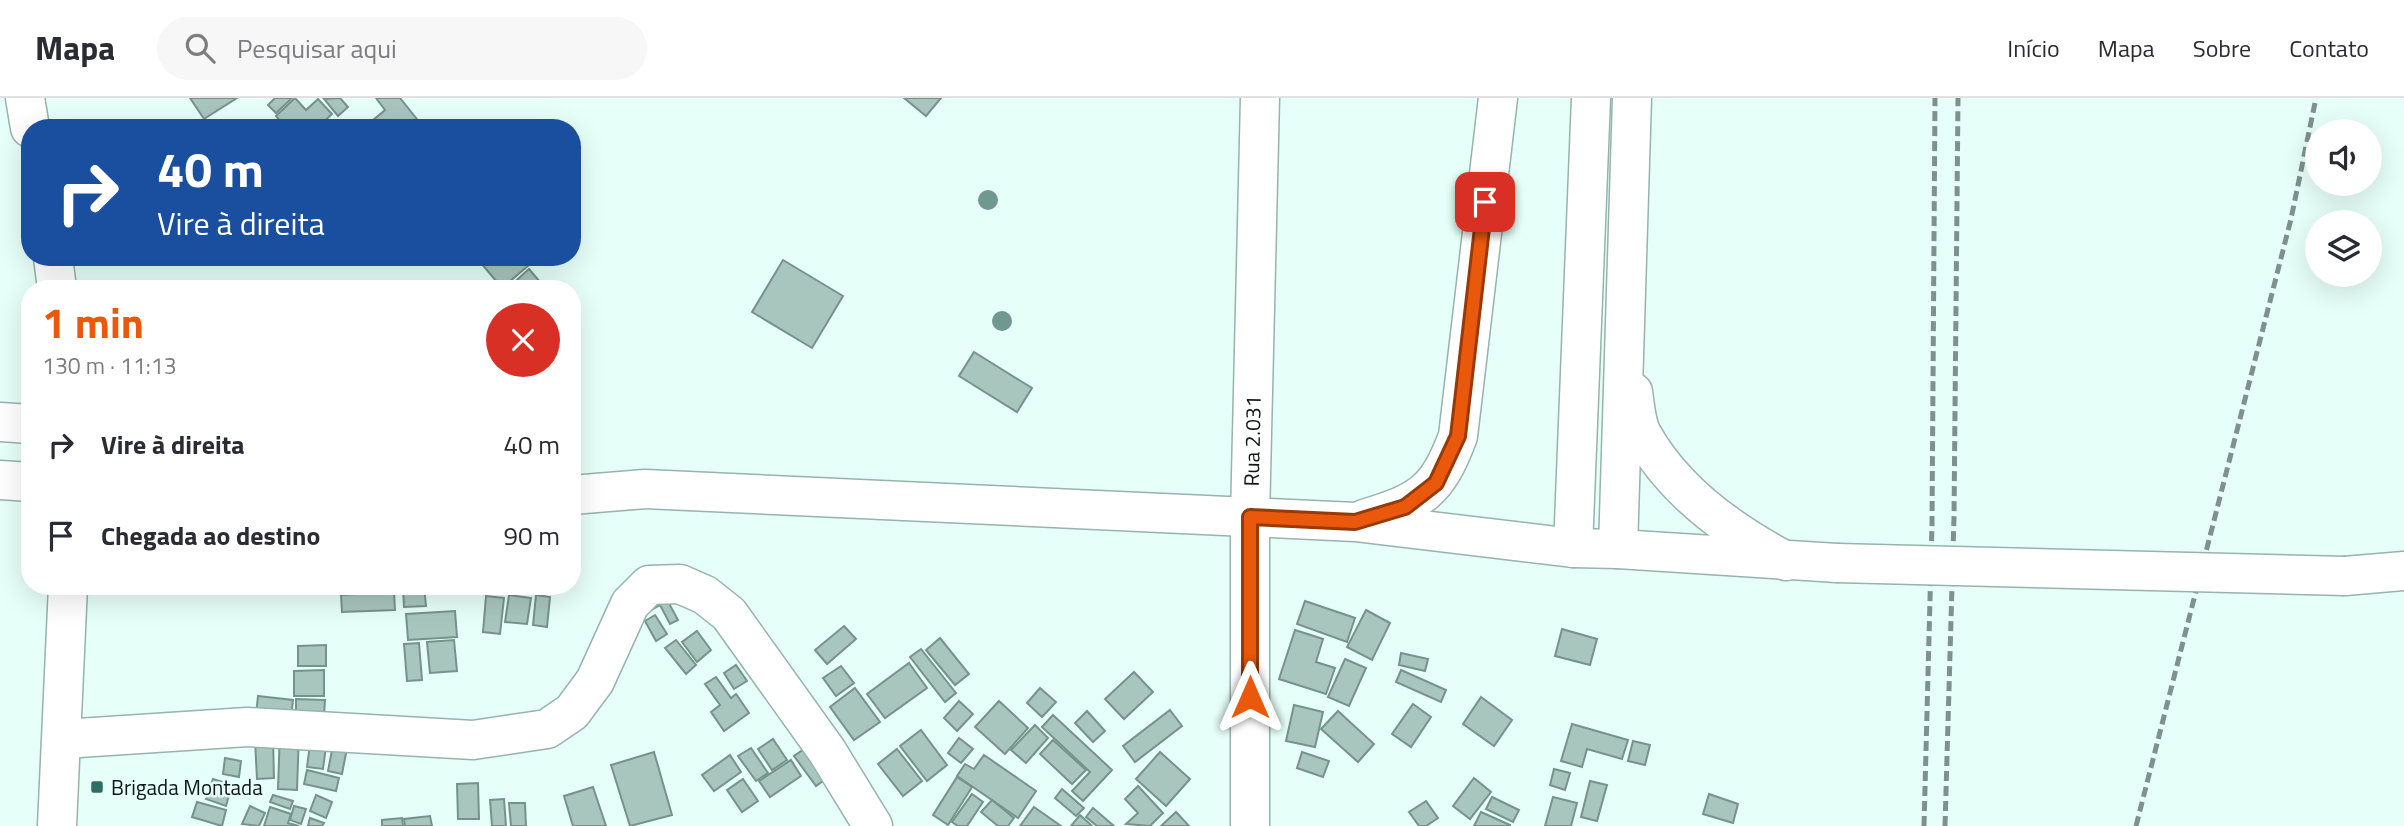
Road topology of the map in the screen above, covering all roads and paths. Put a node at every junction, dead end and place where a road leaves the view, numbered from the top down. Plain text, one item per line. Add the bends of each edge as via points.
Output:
1 (25, 98) edge
2 (1260, 98) edge
3 (1498, 98) edge
4 (1591, 98) edge
5 (1632, 98) edge
6 (28, 119) edge
7 (1624, 353) junction
8 (0, 422) edge
9 (21, 423) edge
10 (581, 475) edge
11 (0, 480) edge
12 (21, 481) edge
13 (645, 489) junction
14 (581, 494) edge
15 (1250, 517) junction
16 (1355, 522) junction
17 (1573, 548) junction
18 (1618, 549) junction
19 (1786, 561) junction
20 (2404, 571) edge
21 (68, 595) edge
22 (63, 739) junction
23 (57, 826) edge
24 (873, 826) edge
25 (1250, 826) edge

1 - 6 main road
2 - 15 main road, Rua 2.031
3 - 16 main road via 1458,436 1436,483 1405,507
4 - 17 main road
5 - 7 main road
7 - 18 main road
7 - 19 main road via 1641,433 1672,474 1747,540
8 - 9 main road
10 - 13 main road
11 - 12 main road
13 - 14 main road
13 - 15 main road
15 - 16 main road
15 - 25 main road, Rua 2.031
16 - 17 main road
17 - 18 main road
18 - 19 main road
19 - 20 main road, bridge via 2345,576
21 - 22 main road
22 - 23 main road
22 - 24 main road via 247,727 473,740 547,729 572,712 595,681 630,604 649,585 680,584 705,595 729,614 827,751

